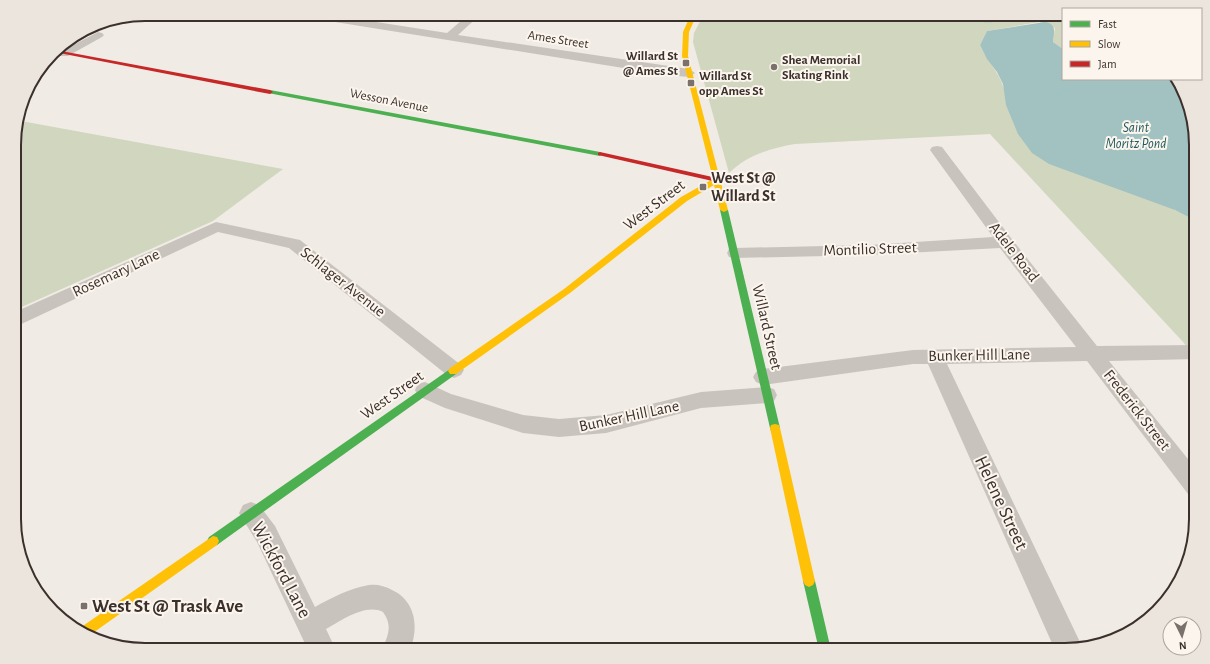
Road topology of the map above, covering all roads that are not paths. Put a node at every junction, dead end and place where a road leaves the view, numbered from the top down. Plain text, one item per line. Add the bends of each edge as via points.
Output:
1 (358, 21) edge
2 (468, 21) edge
3 (690, 21) edge
4 (98, 35) dead end
5 (450, 37) junction
6 (67, 49) edge
7 (63, 52) edge
8 (689, 73) junction
9 (937, 150) dead end
10 (717, 180) junction
11 (216, 227) joint
12 (1005, 242) junction
13 (735, 253) junction
14 (21, 317) edge
15 (1189, 352) edge
16 (1093, 353) junction
17 (934, 356) junction
18 (454, 370) junction
19 (765, 386) junction
20 (426, 390) junction
21 (1189, 477) edge
22 (250, 513) junction
23 (309, 624) junction
24 (88, 629) edge
25 (318, 643) edge
26 (399, 643) edge
27 (823, 643) edge
28 (1066, 643) edge

1 - 5 street, Ames Street
2 - 5 street
3 - 8 street, Willard Street via 684,38 684,54
4 - 6 street
5 - 8 street, Ames Street via 667,72
7 - 10 street, Wesson Avenue via 648,164
8 - 10 street, Willard Street
9 - 12 street, Adele Road
10 - 13 street, Willard Street
10 - 18 street, West Street via 680,202 580,281
11 - 14 street, Rosemary Lane
11 - 18 street, Schlager Avenue via 294,244
12 - 13 street, Montilio Street via 869,250
12 - 16 street, Adele Road
13 - 19 street, Willard Street
15 - 16 street, Bunker Hill Lane
16 - 17 street, Bunker Hill Lane
16 - 21 street, Frederick Street
17 - 19 street, Bunker Hill Lane via 787,375
17 - 28 street, Helene Street
18 - 20 street, West Street
19 - 20 street, Bunker Hill Lane via 606,424 559,428 523,424 445,400
19 - 27 street, Willard Street
20 - 22 street, West Street
22 - 23 street, Wickford Lane via 266,534
22 - 24 street, West Street
23 - 25 street, Wickford Lane
23 - 26 street via 357,600 370,597 383,599 396,608 401,619 402,634

